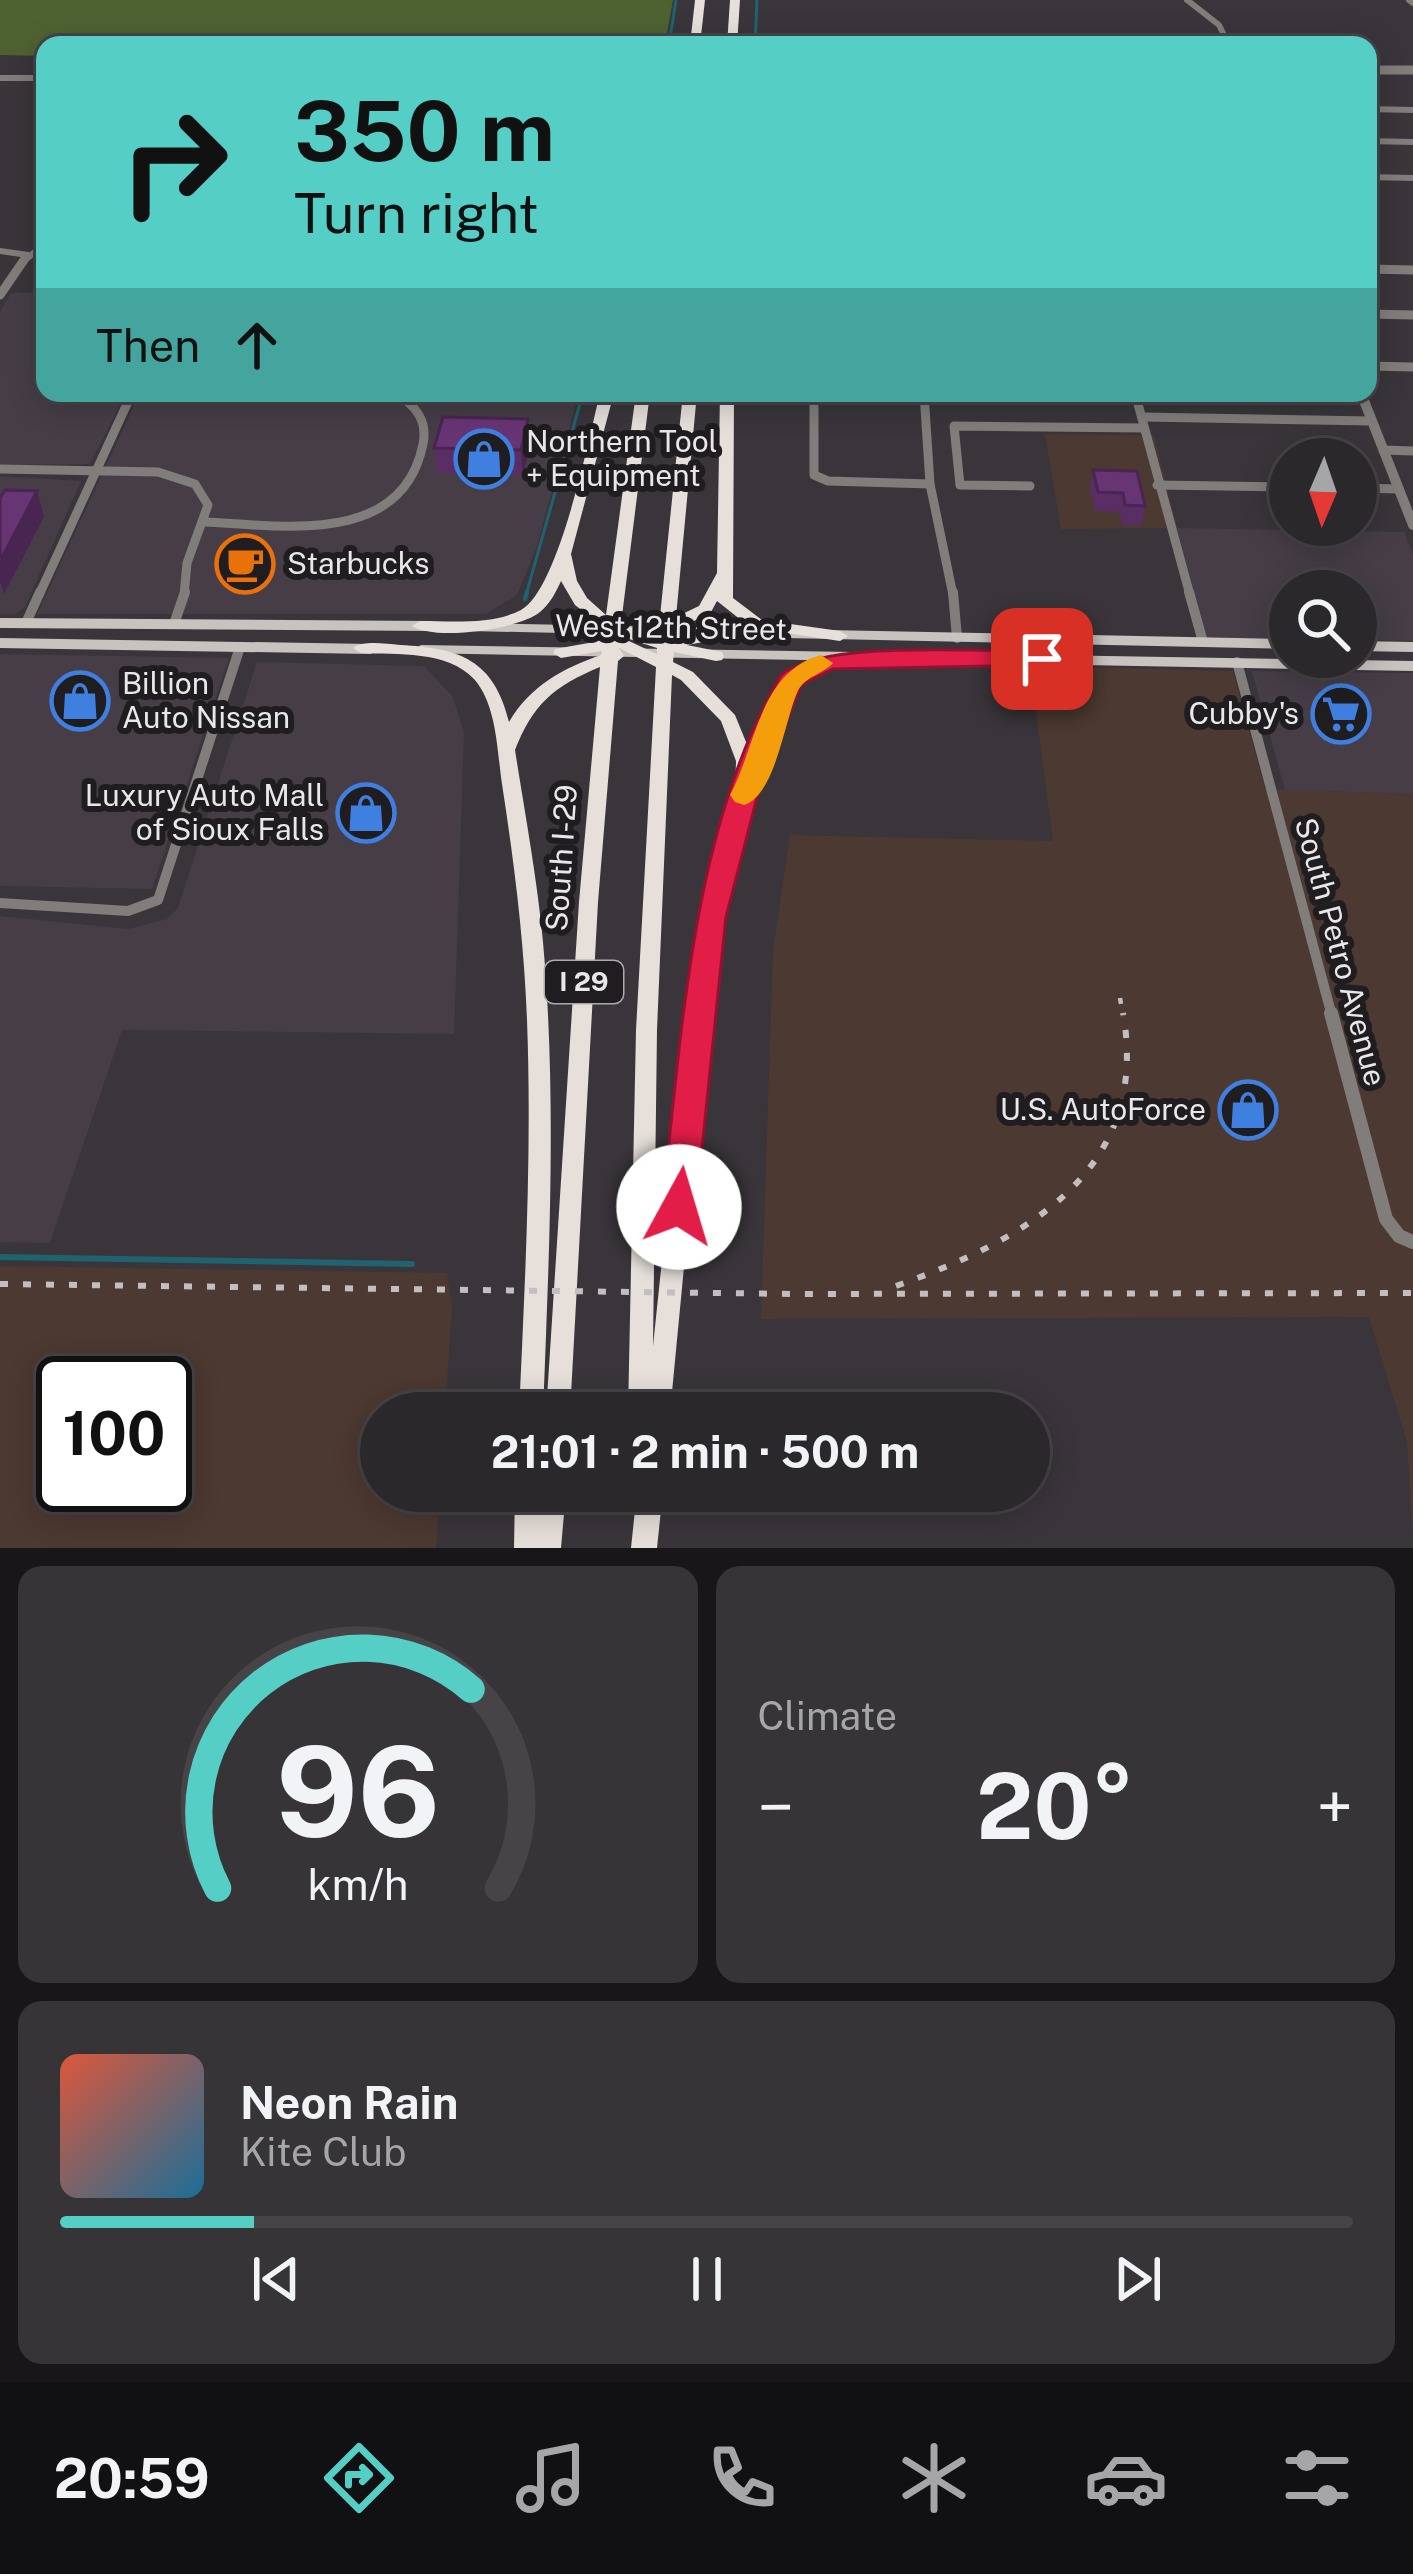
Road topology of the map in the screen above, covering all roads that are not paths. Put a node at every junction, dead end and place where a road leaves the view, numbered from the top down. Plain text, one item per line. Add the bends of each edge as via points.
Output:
1 (700, 0) edge
2 (735, 0) edge
3 (1186, 0) edge
4 (696, 36) edge
5 (733, 36) edge
6 (1224, 36) edge
7 (1377, 70) edge
8 (1413, 70) edge
9 (0, 78) edge
10 (36, 78) edge
11 (1377, 109) edge
12 (1413, 110) edge
13 (1377, 142) edge
14 (1413, 142) edge
15 (1377, 178) edge
16 (1413, 178) edge
17 (36, 249) edge
18 (0, 251) edge
19 (28, 255) junction
20 (1377, 269) edge
21 (1413, 270) edge
22 (0, 295) edge
23 (1377, 314) edge
24 (1413, 315) edge
25 (1377, 366) edge
26 (1413, 367) edge
27 (128, 402) edge
28 (406, 402) edge
29 (605, 402) edge
30 (642, 402) edge
31 (689, 402) edge
32 (727, 402) edge
33 (814, 402) edge
34 (925, 402) edge
35 (1137, 402) edge
36 (1364, 402) edge
37 (1372, 421) junction
38 (1143, 423) junction
39 (1383, 450) junction
40 (1413, 451) edge
41 (0, 469) edge
42 (94, 471) junction
43 (930, 484) junction
44 (1157, 484) junction
45 (1030, 486) dead end
46 (1269, 487) edge
47 (1377, 488) edge
48 (1400, 489) junction
49 (205, 522) junction
50 (1413, 525) edge
51 (566, 545) junction
52 (723, 572) junction
53 (0, 623) edge
54 (26, 623) junction
55 (174, 624) junction
56 (420, 626) junction
57 (564, 631) joint
58 (719, 634) joint
59 (840, 636) junction
60 (957, 638) junction
61 (0, 643) edge
62 (639, 643) junction
63 (1203, 643) junction
64 (1269, 644) edge
65 (1377, 646) edge
66 (240, 647) junction
67 (1413, 647) edge
68 (361, 649) junction
69 (561, 653) joint
70 (716, 656) joint
71 (861, 660) junction
72 (1237, 662) junction
73 (1413, 667) edge
74 (506, 754) junction
75 (745, 794) junction
76 (0, 902) edge
77 (1413, 1243) edge
78 (654, 1326) junction
79 (532, 1392) edge
80 (559, 1392) edge
81 (643, 1392) edge
82 (657, 1392) edge
83 (528, 1512) edge
84 (551, 1512) edge
85 (640, 1512) edge
86 (647, 1512) edge
87 (527, 1548) edge
88 (548, 1548) edge
89 (642, 1548) edge

1 - 4 highway
2 - 5 highway
3 - 6 street
7 - 8 street
9 - 10 street
11 - 12 street
13 - 14 street
15 - 16 street
17 - 19 street
18 - 19 street
19 - 22 street
20 - 21 street
23 - 24 street
25 - 26 street
27 - 42 street
28 - 49 street via 424,416 426,430 410,484 388,504 312,525
29 - 51 highway
30 - 80 highway, South I-29 / I 29 via 604,709
31 - 78 highway, I 29 via 661,716 644,1254
32 - 52 highway
33 - 43 street via 814,476
34 - 43 street
35 - 38 street
36 - 37 street
37 - 38 street
37 - 39 street
38 - 44 street
38 - 45 street via 954,426 960,485
39 - 40 street
39 - 48 street
41 - 42 street
42 - 49 street via 158,472 195,484 208,505
42 - 54 street
43 - 60 street
44 - 46 street
44 - 63 street
47 - 48 street
48 - 50 street
49 - 55 street
51 - 56 highway via 544,599 527,613
51 - 62 highway via 576,597
52 - 59 highway via 725,600 745,619
52 - 62 highway via 704,609
53 - 54 main road, West 12th Street
54 - 55 main road, West 12th Street
55 - 56 main road, West 12th Street
56 - 57 main road, West 12th Street
57 - 62 highway
58 - 59 main road, West 12th Street
58 - 62 highway
59 - 60 main road, West 12th Street
60 - 63 main road, West 12th Street
61 - 66 main road, West 12th Street
62 - 69 highway
62 - 70 highway
62 - 74 highway via 538,692
62 - 75 highway via 695,682 729,719 745,760
63 - 64 main road, West 12th Street
65 - 67 main road
66 - 68 main road, West 12th Street
66 - 76 street via 158,900 128,911
68 - 69 main road, West 12th Street
68 - 74 highway via 442,656 472,668 487,685
70 - 71 main road, West 12th Street
71 - 72 main road, West 12th Street
71 - 75 highway via 795,675
72 - 73 main road, West 12th Street
72 - 77 street, South Petro Avenue via 1386,1220
74 - 79 highway via 541,1022
75 - 78 highway via 704,954 674,1250
78 - 81 highway, I 29
78 - 82 highway
83 - 87 highway
84 - 88 highway
85 - 89 highway
86 - 89 highway

